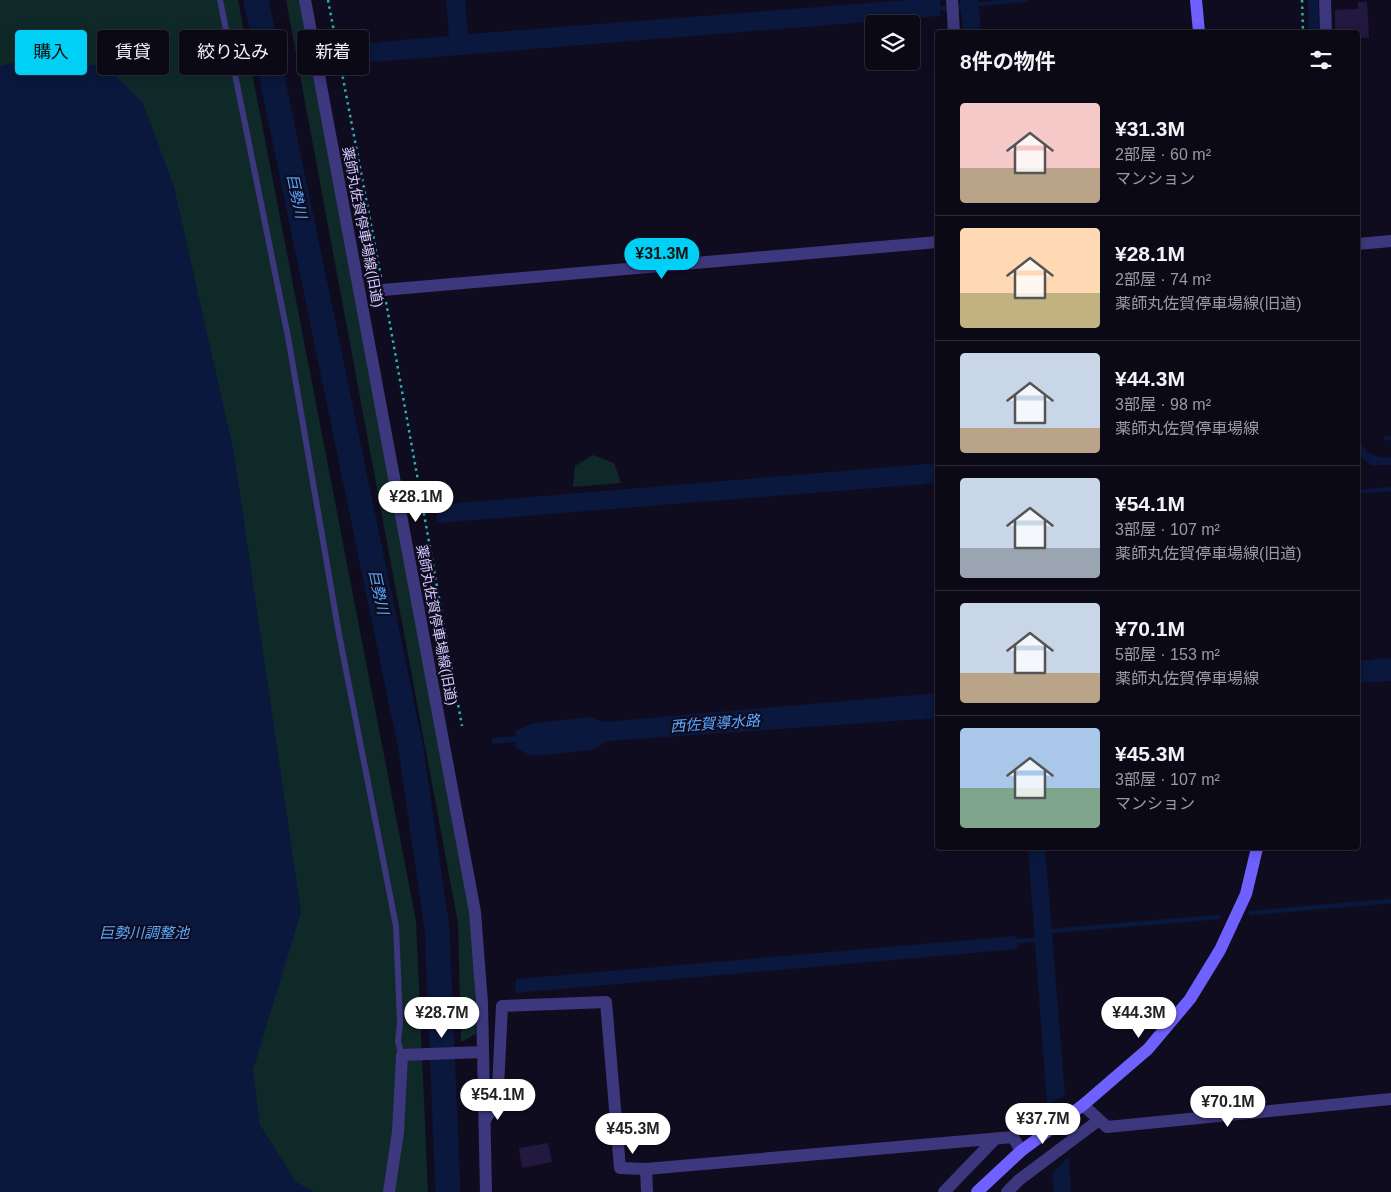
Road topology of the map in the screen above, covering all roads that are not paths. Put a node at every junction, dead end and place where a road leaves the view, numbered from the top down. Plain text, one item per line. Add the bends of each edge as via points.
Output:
1 (220, 0) edge
2 (305, 0) edge
3 (952, 0) edge
4 (1196, 0) edge
5 (1325, 0) edge
6 (954, 27) edge
7 (1199, 30) edge
8 (1326, 30) edge
9 (1391, 241) edge
10 (935, 242) edge
11 (1360, 244) edge
12 (384, 290) road end
13 (1257, 850) edge
14 (483, 1052) junction
15 (402, 1055) junction
16 (1391, 1099) edge
17 (1083, 1105) junction
18 (485, 1120) junction
19 (1099, 1120) junction
20 (995, 1139) junction
21 (1021, 1151) junction
22 (646, 1169) junction
23 (389, 1192) edge
24 (486, 1192) edge
25 (646, 1192) edge
26 (944, 1192) edge
27 (978, 1192) edge
28 (1007, 1192) edge

1 - 15 lane via 288,336 339,634 396,926 398,1042
2 - 14 street, 薬師丸佐賀停車場線(旧道) via 468,865 479,943
3 - 6 street
4 - 7 main road
5 - 8 street
9 - 11 street
10 - 12 street
13 - 17 main road via 1246,894 1220,950 1190,999 1148,1049
14 - 15 street
14 - 18 street, 薬師丸佐賀停車場線(旧道)
15 - 23 street via 398,1132
16 - 19 street via 1107,1127
17 - 19 street
17 - 21 main road
18 - 22 street via 496,1104 502,1006 606,1002 620,1168
18 - 24 street, 薬師丸佐賀停車場線(旧道)
19 - 28 street
20 - 21 street via 1013,1137
20 - 22 street
20 - 26 street
21 - 27 main road
22 - 25 street

